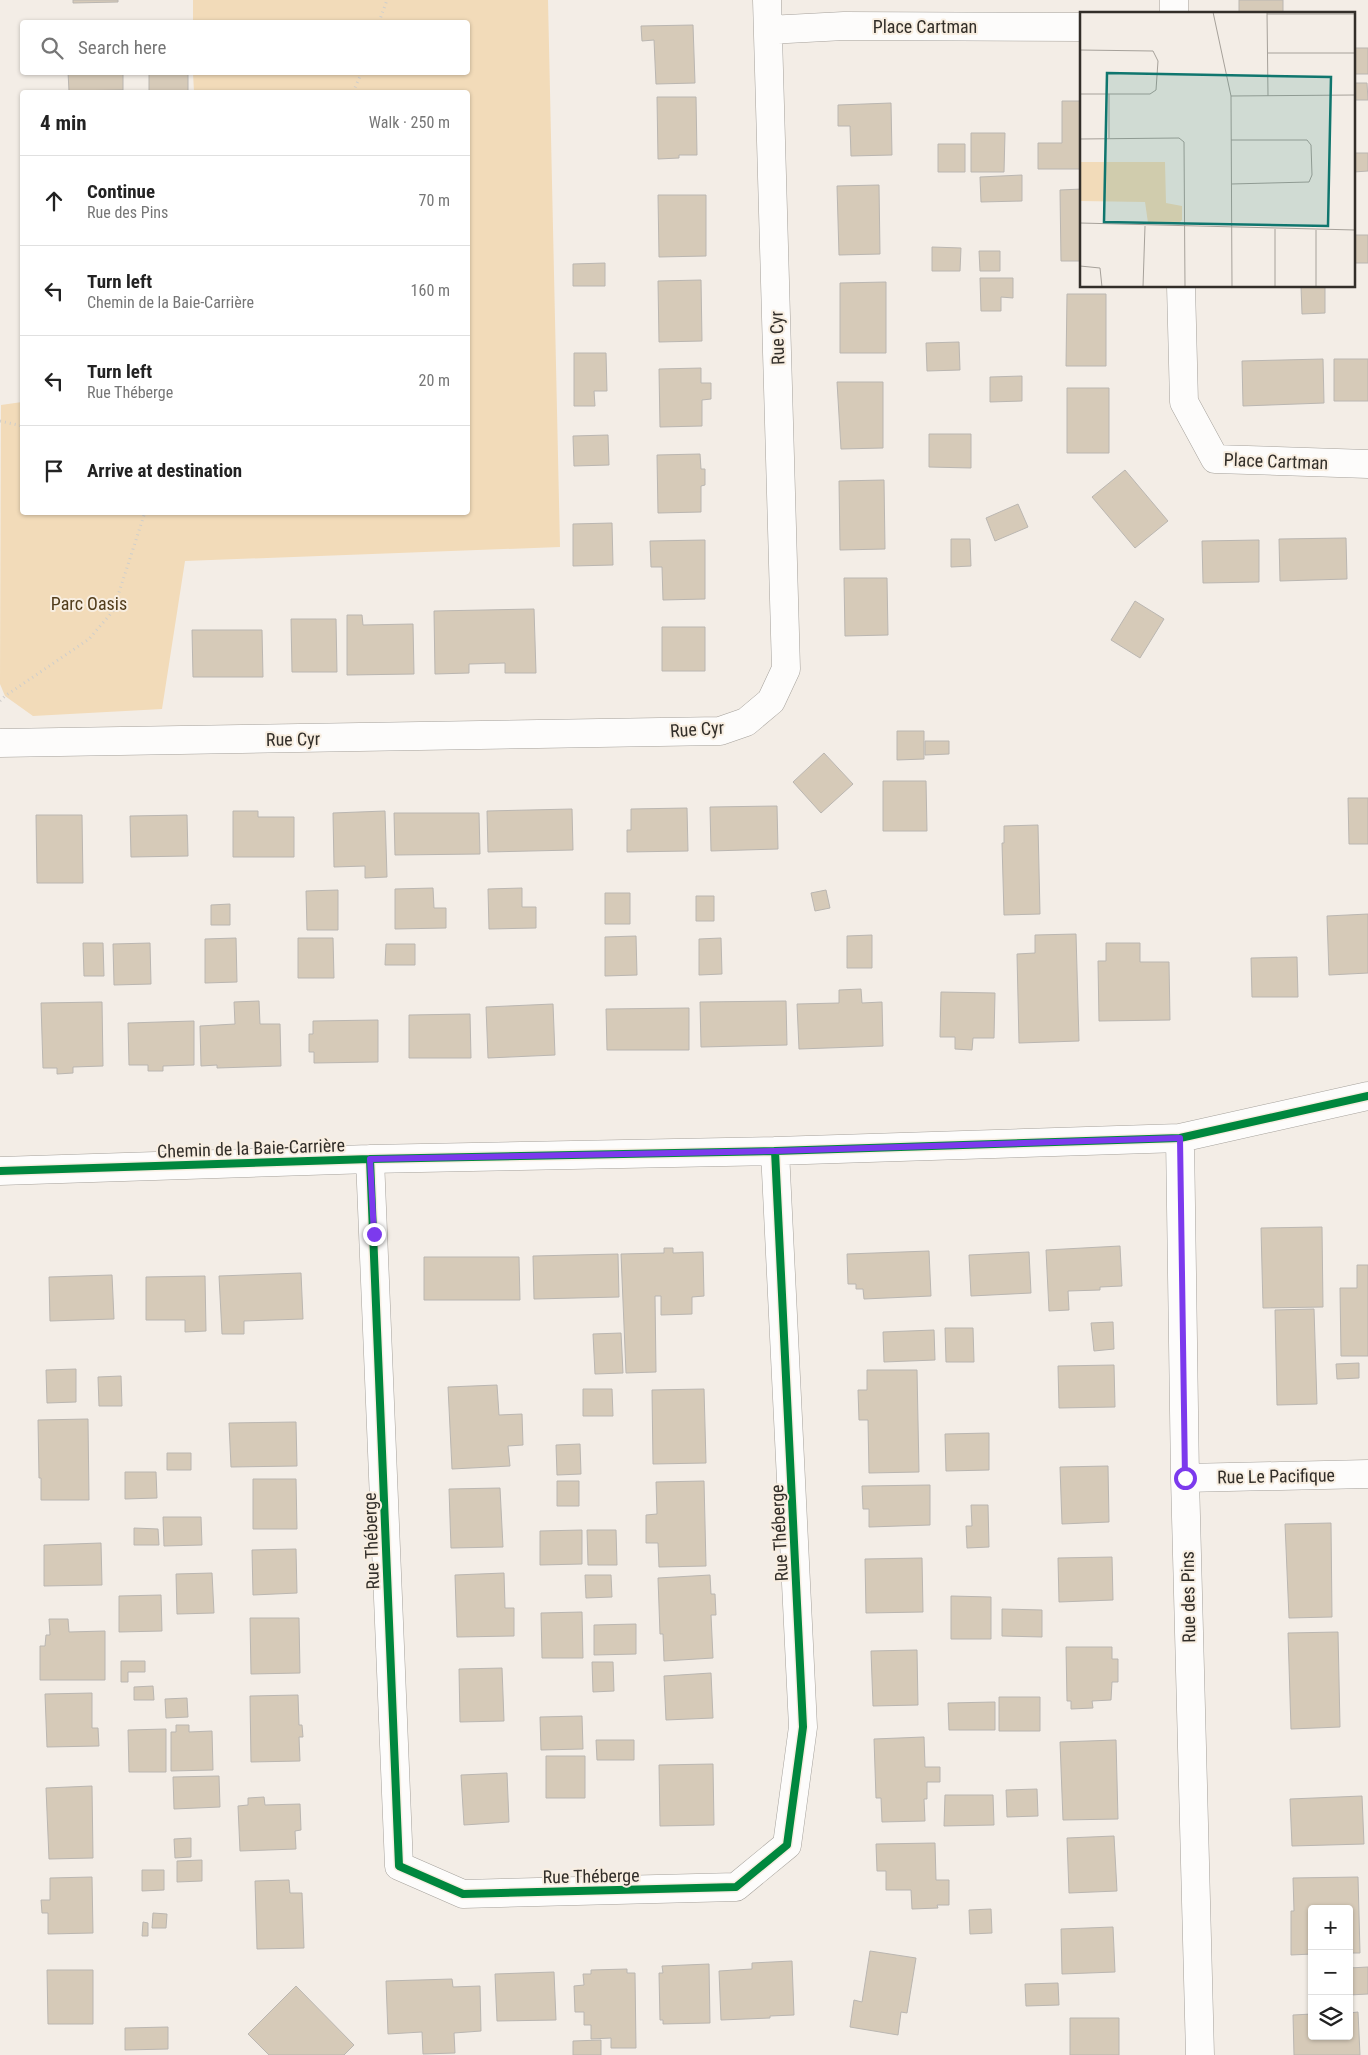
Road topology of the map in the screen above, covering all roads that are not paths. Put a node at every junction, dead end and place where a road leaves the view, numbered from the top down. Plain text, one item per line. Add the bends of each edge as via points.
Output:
1 (767, 0) edge
2 (1080, 27) edge
3 (768, 30) junction
4 (1181, 288) edge
5 (1368, 464) edge
6 (0, 743) edge
7 (1368, 1096) edge
8 (1180, 1138) junction
9 (775, 1151) junction
10 (370, 1159) junction
11 (0, 1171) edge
12 (1368, 1474) edge
13 (1185, 1478) junction
14 (1200, 2055) edge

1 - 3 street, Rue Cyr
2 - 3 street, Place Cartman via 844,26
3 - 6 street, Rue Cyr via 786,670 771,701 746,722 720,731
4 - 5 street, Place Cartman via 1184,402 1215,459
7 - 8 street, Chemin de la Baie-Carrière
8 - 9 street, Chemin de la Baie-Carrière
8 - 13 street, Rue des Pins
9 - 10 street, Chemin de la Baie-Carrière
9 - 10 street, Rue Théberge via 803,1727 787,1845 736,1887 463,1894 399,1866
10 - 11 street, Chemin de la Baie-Carrière
12 - 13 street, Rue Le Pacifique
13 - 14 street, Rue des Pins

